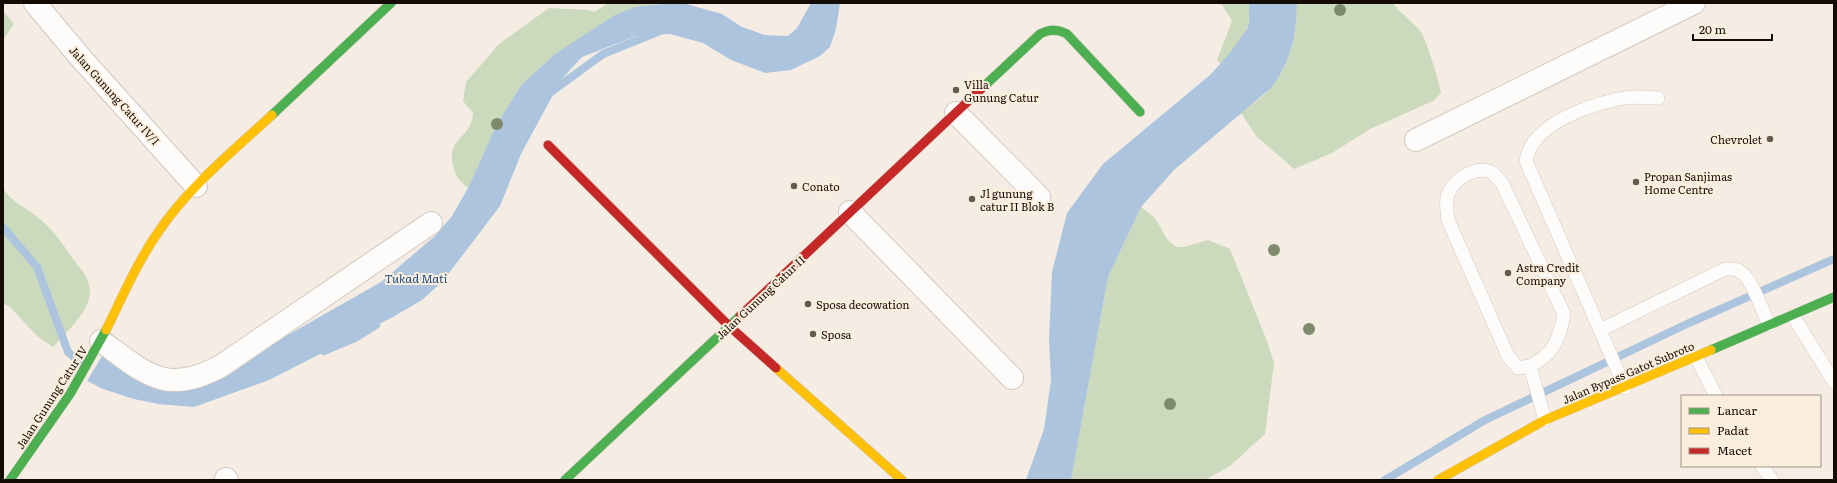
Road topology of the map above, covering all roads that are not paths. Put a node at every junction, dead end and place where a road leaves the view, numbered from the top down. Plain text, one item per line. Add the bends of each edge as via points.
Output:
1 (35, 3) edge
2 (391, 3) edge
3 (1694, 3) edge
4 (1658, 98) dead end
5 (1140, 112) dead end
6 (956, 113) junction
7 (1416, 140) dead end
8 (548, 145) dead end
9 (196, 186) junction
10 (1040, 198) dead end
11 (850, 212) junction
12 (431, 223) dead end
13 (1834, 297) edge
14 (1793, 316) junction
15 (1769, 324) junction
16 (729, 326) junction
17 (1600, 330) junction
18 (99, 344) junction
19 (1696, 357) junction
20 (1530, 366) junction
21 (1012, 378) dead end
22 (1834, 382) edge
23 (1625, 388) junction
24 (1715, 395) edge
25 (1545, 420) junction
26 (1763, 467) edge
27 (1458, 474) edge
28 (10, 480) edge
29 (565, 480) edge
30 (902, 480) edge
31 (1438, 480) edge
32 (1772, 480) edge

1 - 9 street, Jalan Gunung Catur IV/I
2 - 9 street, Jalan Gunung Catur IV
3 - 7 street
4 - 17 lane via 1636,96 1618,99 1573,114 1559,120 1541,134 1528,151 1526,161
5 - 6 street, Jalan Gunung Catur II via 1067,34 1058,29 1048,29
6 - 10 street
6 - 11 street, Jalan Gunung Catur II
8 - 16 street
9 - 18 street, Jalan Gunung Catur IV via 156,235
11 - 16 street, Jalan Gunung Catur II
11 - 21 street
12 - 18 street via 203,376 188,380 165,381
13 - 14 street, Jalan Bypass Gatot Subroto
14 - 15 street, Jalan Bypass Gatot Subroto
14 - 22 lane
15 - 17 lane via 1748,280 1736,269 1726,270
15 - 19 street, Jalan Bypass Gatot Subroto
16 - 29 street, Jalan Gunung Catur II
16 - 30 street
17 - 23 lane
18 - 28 street, Jalan Gunung Catur IV via 75,386
19 - 23 street, Jalan Bypass Gatot Subroto
19 - 24 lane
20 - 20 lane via 1518,368 1508,356 1448,220 1449,192 1456,181 1479,170 1494,174 1502,183 1564,314 1557,341 1550,352
20 - 25 lane
23 - 25 street, Jalan Bypass Gatot Subroto
25 - 27 street, Jalan Bypass Gatot Subroto
26 - 32 lane
27 - 31 street, Jalan Bypass Gatot Subroto

